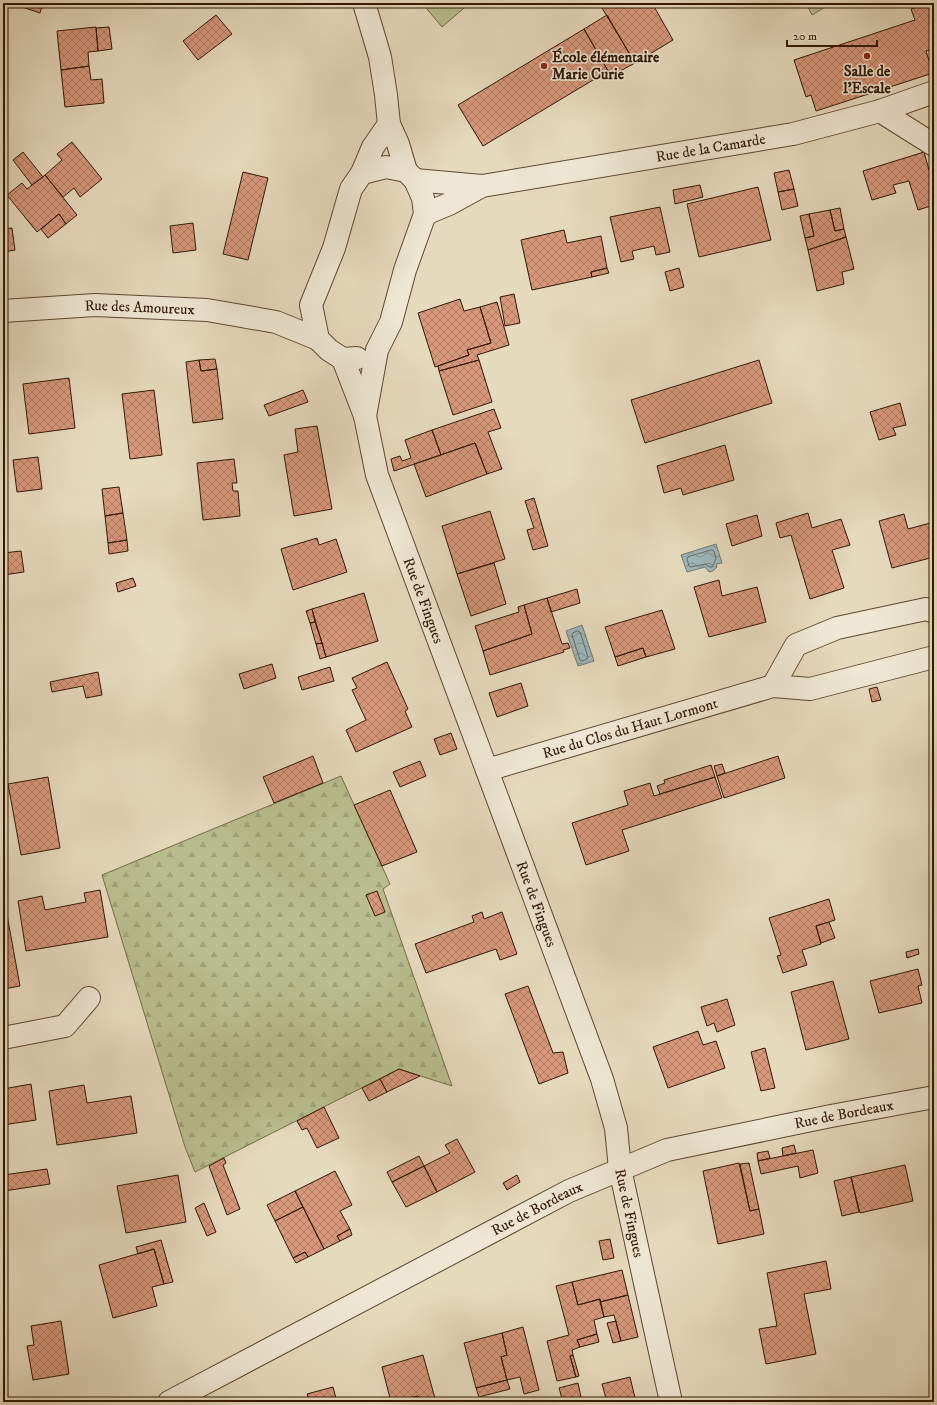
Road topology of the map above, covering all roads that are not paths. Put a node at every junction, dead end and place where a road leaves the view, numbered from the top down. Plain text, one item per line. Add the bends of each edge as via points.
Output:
1 (364, 3) edge
2 (934, 92) edge
3 (880, 111) junction
4 (389, 124) junction
5 (934, 145) edge
6 (362, 173) junction
7 (410, 176) junction
8 (482, 186) junction
9 (425, 214) junction
10 (311, 305) junction
11 (3, 311) edge
12 (276, 322) junction
13 (318, 339) junction
14 (377, 350) junction
15 (343, 359) junction
16 (365, 416) junction
17 (934, 612) edge
18 (934, 658) edge
19 (773, 686) junction
20 (487, 770) junction
21 (89, 998) dead end
22 (3, 1038) edge
23 (934, 1096) edge
24 (620, 1169) junction
25 (169, 1402) edge
26 (671, 1402) edge

1 - 4 street via 380,57
2 - 3 street, Rue de la Camarde
3 - 5 street
3 - 8 street, Rue de la Camarde via 793,134
4 - 6 street via 373,147
4 - 7 street
6 - 7 street, Rue de la Camarde via 386,167
6 - 10 street via 351,189 334,248
7 - 8 street, Rue de la Camarde
7 - 9 street via 423,198
8 - 9 street, Rue de la Camarde
9 - 14 street, Rue de Fingues via 405,270 391,322
10 - 12 street
10 - 13 street
11 - 12 street, Rue des Amoureux via 118,306 207,310
12 - 13 street, Rue des Amoureux
13 - 15 street
14 - 15 street via 360,358
14 - 16 street, Rue de Fingues
15 - 16 street, Rue de Fingues
16 - 20 street, Rue de Fingues via 377,475
17 - 19 street via 926,609 837,628 796,645
18 - 19 street, Rue du Clos du Haut Lormont via 810,690
19 - 20 street, Rue du Clos du Haut Lormont
20 - 24 street, Rue de Fingues via 602,1079 616,1128
21 - 22 street via 65,1026
23 - 24 street, Rue de Bordeaux via 667,1150
24 - 25 street, Rue de Bordeaux via 562,1195
24 - 26 street, Rue de Fingues

